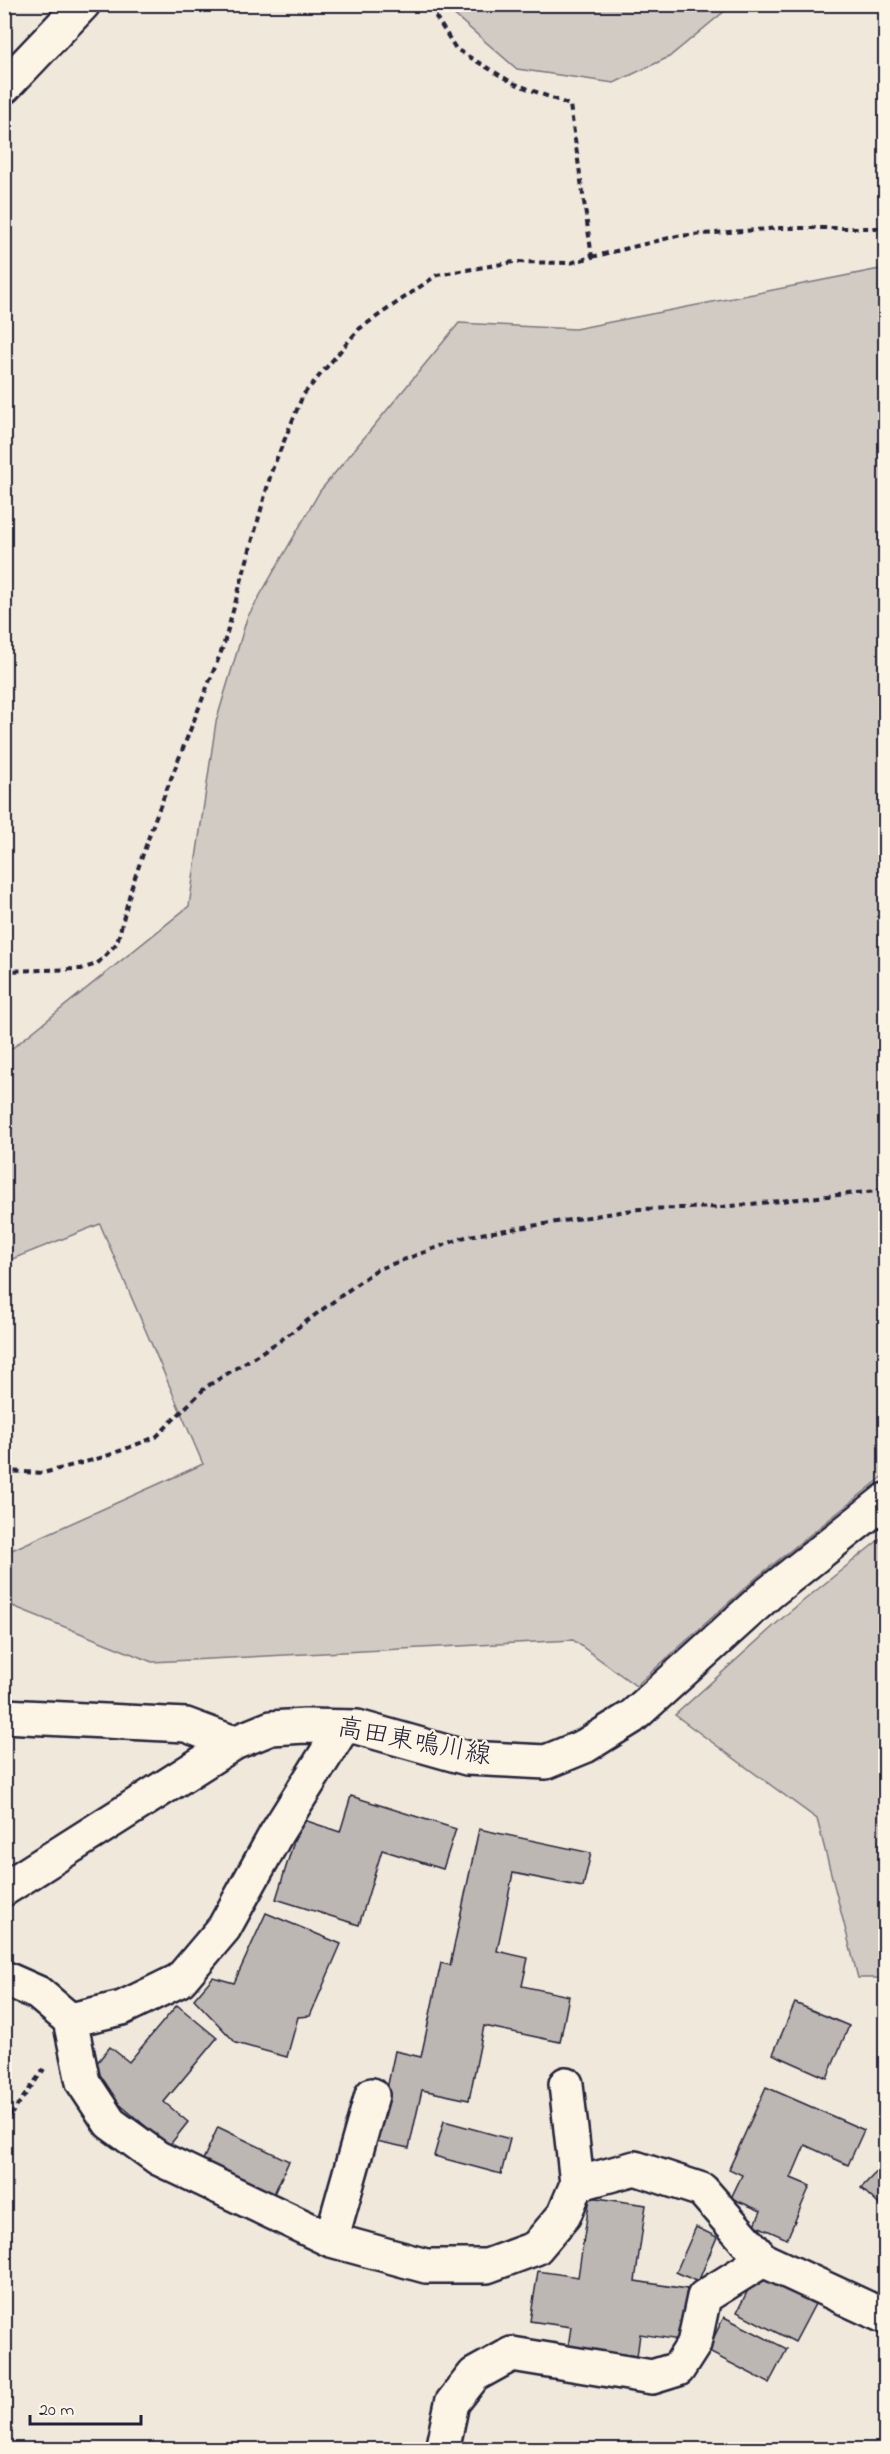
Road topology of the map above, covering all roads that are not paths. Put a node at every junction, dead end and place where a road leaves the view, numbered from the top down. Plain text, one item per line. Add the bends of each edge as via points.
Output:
1 (83, 4) edge
2 (4, 87) edge
3 (885, 1500) edge
4 (4, 1716) edge
5 (343, 1727) junction
6 (234, 1743) junction
7 (4, 1889) edge
8 (4, 1978) edge
9 (70, 2020) junction
10 (566, 2084) dead end
11 (372, 2095) dead end
12 (577, 2184) junction
13 (331, 2240) junction
14 (763, 2260) junction
15 (885, 2317) edge
16 (442, 2450) edge

1 - 2 street
3 - 5 street, 高田東鳴川線 via 769,1593 632,1717 575,1750 546,1762 467,1758 357,1727
4 - 6 street via 186,1725
5 - 6 street, 高田東鳴川線 via 271,1728
5 - 9 street via 276,1834 224,1928 180,1980 122,2008
6 - 7 street, 高田東鳴川線
8 - 9 street via 38,1993
9 - 13 street via 83,2082 110,2123 158,2158
10 - 12 street
11 - 13 street
12 - 13 street via 564,2215 536,2248 487,2266 426,2266
12 - 14 street via 635,2168 702,2190
14 - 15 street
14 - 16 street via 704,2296 694,2344 678,2368 652,2377 512,2354 474,2375 452,2403

